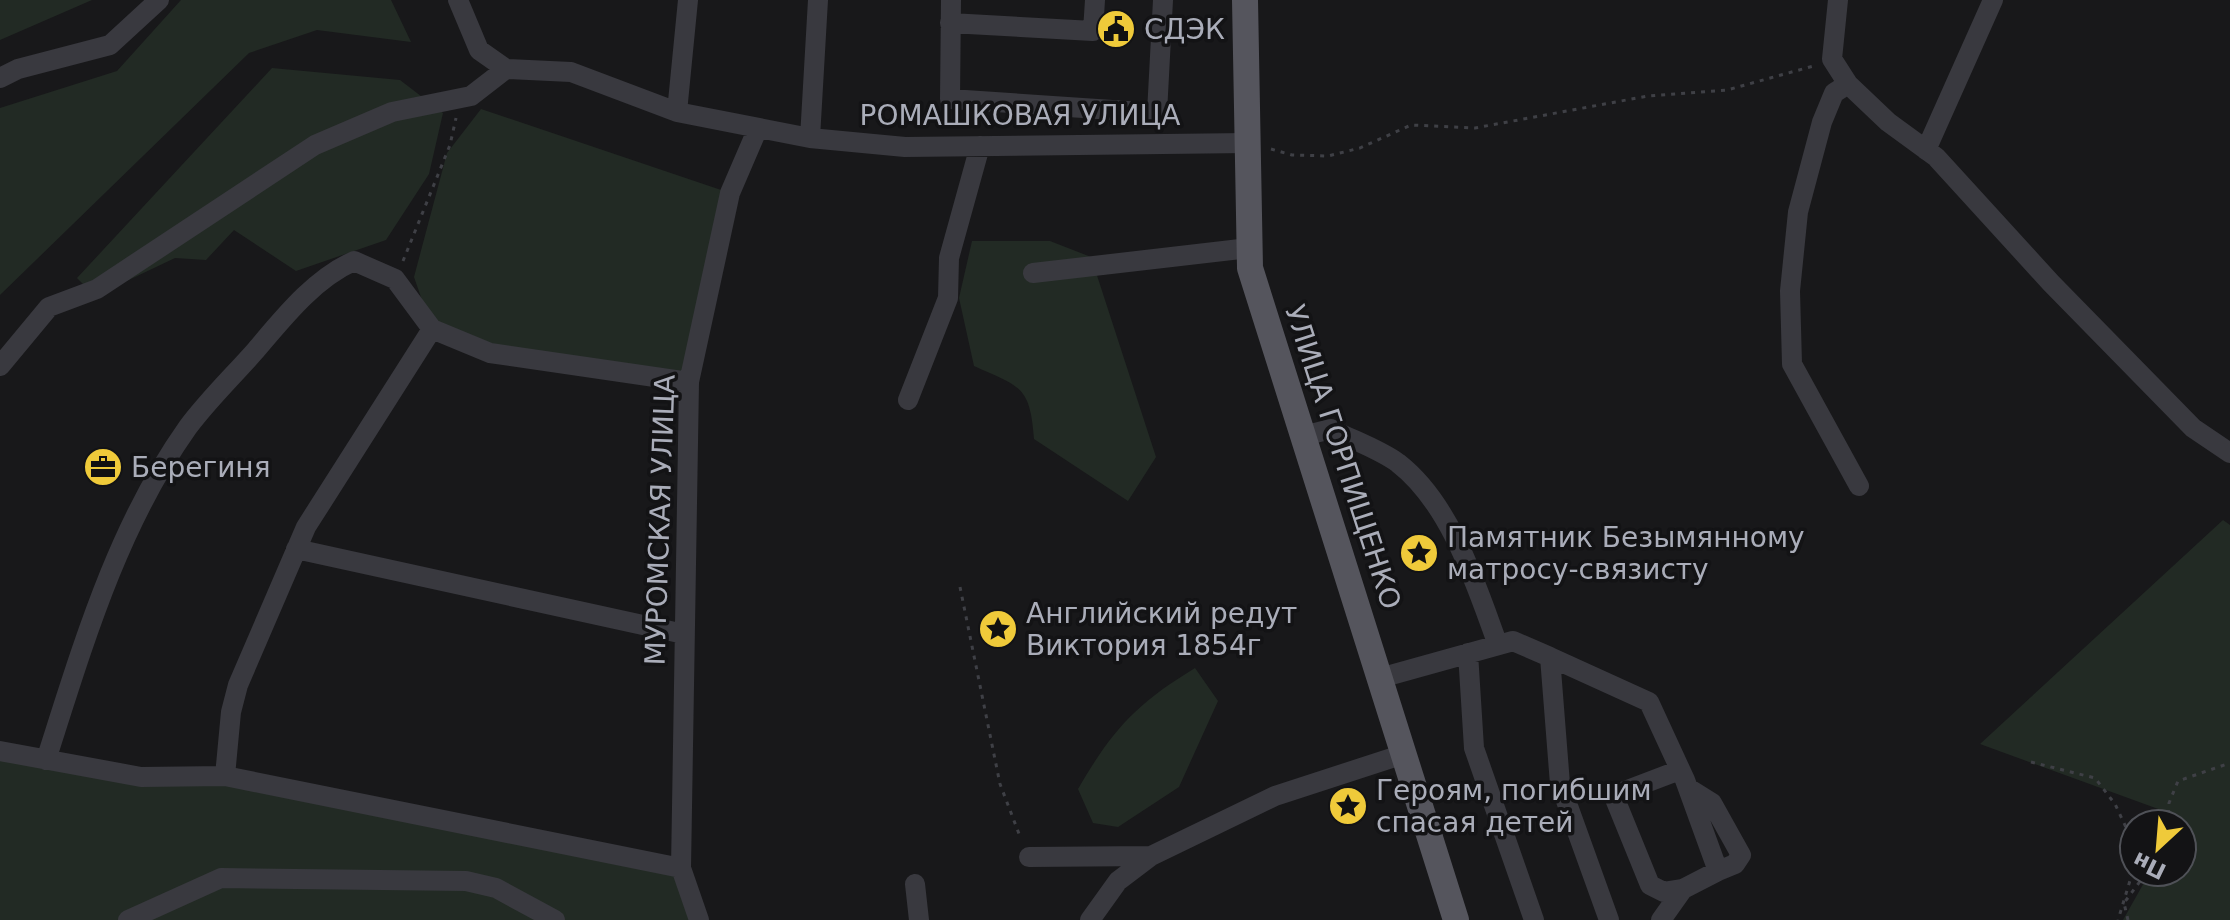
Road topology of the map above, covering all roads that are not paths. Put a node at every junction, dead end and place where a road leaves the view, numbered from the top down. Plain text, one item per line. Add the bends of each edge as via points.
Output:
1 (159, 0) edge
2 (458, 0) edge
3 (688, 0) edge
4 (818, 0) edge
5 (951, 0) edge
6 (1095, 0) edge
7 (1163, 0) edge
8 (1245, 0) edge
9 (1838, 0) edge
10 (1993, 0) edge
11 (950, 23) junction
12 (506, 69) junction
13 (0, 78) edge
14 (1848, 84) junction
15 (677, 112) junction
16 (758, 128) junction
17 (810, 138) junction
18 (1248, 143) junction
19 (980, 146) junction
20 (1926, 150) junction
21 (1249, 248) junction
22 (1033, 273) dead end
23 (432, 329) junction
24 (0, 366) edge
25 (689, 382) junction
26 (908, 400) dead end
27 (1303, 436) junction
28 (2230, 453) edge
29 (1859, 486) dead end
30 (296, 549) junction
31 (684, 634) junction
32 (1498, 645) junction
33 (1468, 653) junction
34 (1550, 657) junction
35 (1380, 678) junction
36 (0, 751) edge
37 (1404, 754) junction
38 (46, 760) junction
39 (225, 776) junction
40 (1684, 779) junction
41 (1151, 856) junction
42 (1029, 857) road end
43 (681, 868) junction
44 (915, 884) dead end
45 (1683, 889) junction
46 (128, 920) edge
47 (555, 920) edge
48 (699, 920) edge
49 (919, 920) edge
50 (1090, 920) edge
51 (1456, 920) edge
52 (1534, 920) edge
53 (1609, 920) edge
54 (1661, 920) edge

1 - 13 street via 110,45
2 - 12 street via 479,50
3 - 15 street
4 - 17 street
5 - 11 street
6 - 11 street via 1093,31
7 - 11 street via 1157,113 950,99
8 - 18 main road, УЛИЦА ГОРПИЩЕНКО
9 - 14 street via 1832,59
10 - 20 street
12 - 15 street, РОМАШКОВАЯ УЛИЦА via 571,72
12 - 24 street via 471,96 392,112 315,145 97,289 49,307
14 - 20 street
14 - 29 street via 1834,93 1822,122 1798,212 1791,328 1792,364
15 - 16 street, РОМАШКОВАЯ УЛИЦА
16 - 17 street, РОМАШКОВАЯ УЛИЦА
16 - 25 street, МУРОМСКАЯ УЛИЦА via 730,193
17 - 19 street, РОМАШКОВАЯ УЛИЦА via 905,147
18 - 19 street, РОМАШКОВАЯ УЛИЦА
18 - 21 main road, УЛИЦА ГОРПИЩЕНКО
19 - 26 street via 949,258 948,298
20 - 28 street via 2166,402
21 - 22 street
21 - 27 main road, УЛИЦА ГОРПИЩЕНКО via 1250,268
23 - 25 street via 490,353
23 - 30 street
23 - 38 street via 395,279 354,261 336,269 291,310 188,427 127,534 94,608
25 - 31 street, МУРОМСКАЯ УЛИЦА
27 - 32 street via 1331,429 1398,463 1429,496 1466,556
27 - 35 main road, УЛИЦА ГОРПИЩЕНКО
30 - 31 street
30 - 39 street via 238,685
31 - 43 street, МУРОМСКАЯ УЛИЦА
32 - 33 street
32 - 34 street via 1513,641
33 - 35 street
33 - 52 street via 1474,748
34 - 40 street via 1649,702
34 - 53 street via 1560,784
35 - 37 main road, УЛИЦА ГОРПИЩЕНКО
36 - 38 street
37 - 41 street via 1275,796
37 - 51 main road, УЛИЦА ГОРПИЩЕНКО
38 - 39 street via 141,777
39 - 43 street
40 - 45 street via 1718,871
40 - 45 street via 1622,792 1615,799 1650,885 1664,892
41 - 42 street
41 - 50 street via 1118,881
43 - 48 street, МУРОМСКАЯ УЛИЦА
44 - 49 street
45 - 54 street
46 - 47 street via 221,878 466,881 496,888

